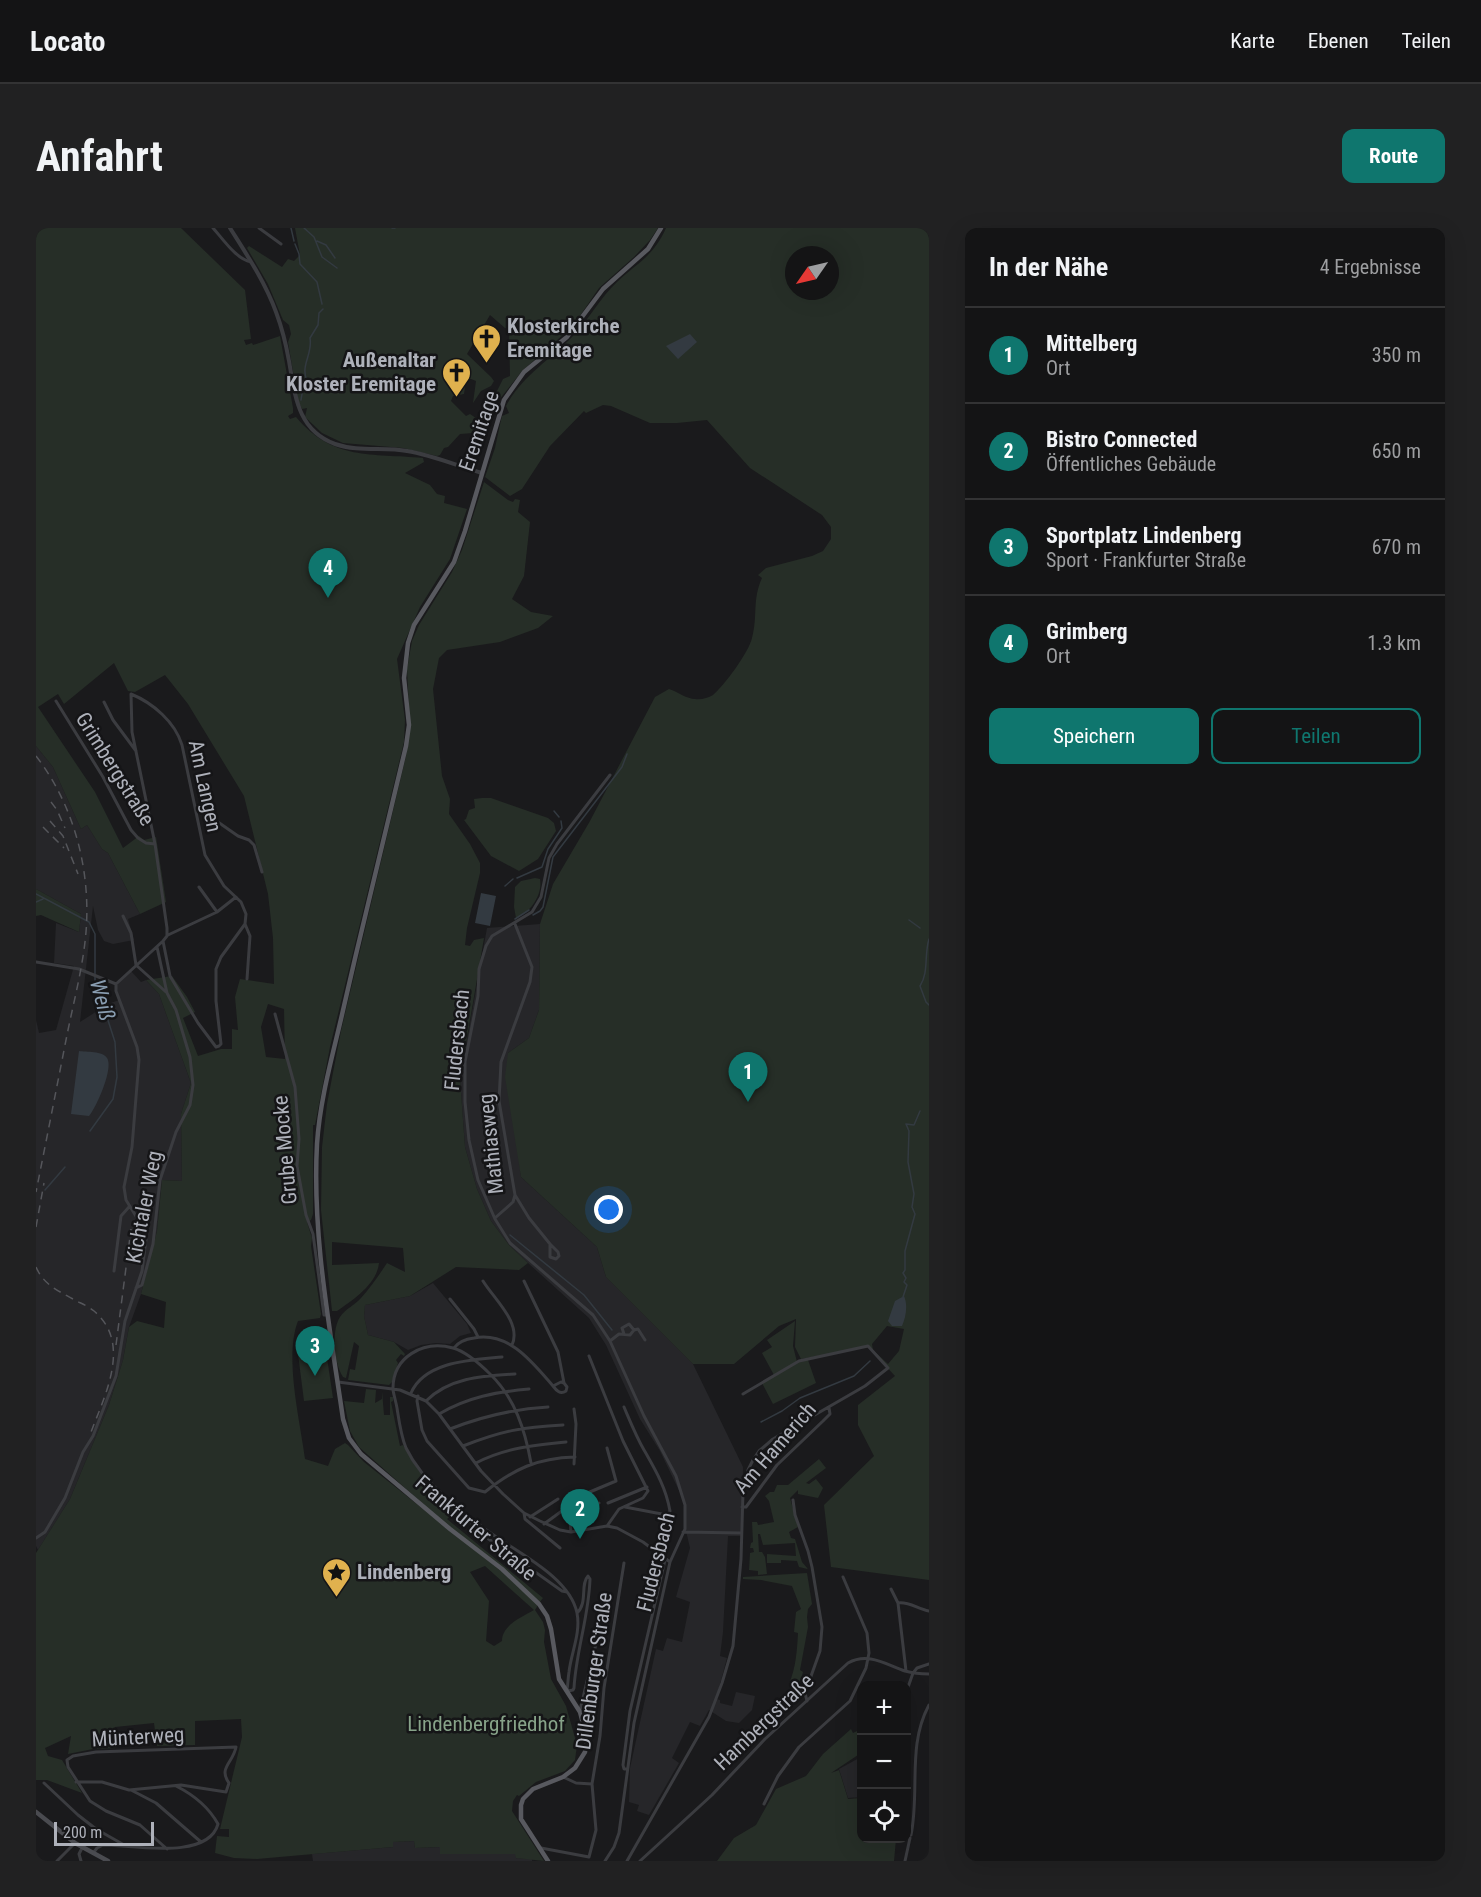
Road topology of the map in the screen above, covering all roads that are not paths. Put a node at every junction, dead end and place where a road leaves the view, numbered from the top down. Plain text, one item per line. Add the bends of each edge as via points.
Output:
1 (213, 228) edge
2 (231, 228) edge
3 (258, 228) edge
4 (661, 228) edge
5 (281, 244) dead end
6 (251, 262) junction
7 (482, 473) junction
8 (56, 701) dead end
9 (104, 702) dead end
10 (136, 751) junction
11 (610, 775) dead end
12 (195, 806) junction
13 (154, 844) junction
14 (262, 872) dead end
15 (199, 887) dead end
16 (236, 897) junction
17 (217, 912) junction
18 (123, 916) dead end
19 (245, 924) junction
20 (515, 924) junction
21 (167, 936) junction
22 (163, 941) junction
23 (157, 947) junction
24 (36, 962) edge
25 (136, 965) junction
26 (247, 979) dead end
27 (116, 984) junction
28 (167, 993) junction
29 (275, 1014) dead end
30 (515, 1195) junction
31 (129, 1207) junction
32 (495, 1219) junction
33 (549, 1244) junction
34 (114, 1271) dead end
35 (483, 1281) dead end
36 (524, 1281) dead end
37 (136, 1288) junction
38 (450, 1299) dead end
39 (327, 1306) joint
40 (328, 1315) junction
41 (634, 1330) junction
42 (624, 1334) junction
43 (478, 1337) junction
44 (645, 1340) dead end
45 (610, 1341) junction
46 (512, 1345) junction
47 (454, 1348) junction
48 (590, 1356) dead end
49 (502, 1357) dead end
50 (475, 1360) junction
51 (515, 1374) dead end
52 (491, 1375) junction
53 (564, 1383) junction
54 (338, 1384) junction
55 (553, 1386) junction
56 (393, 1389) junction
57 (529, 1389) dead end
58 (504, 1392) junction
59 (411, 1393) junction
60 (743, 1394) dead end
61 (418, 1396) junction
62 (426, 1401) junction
63 (548, 1407) dead end
64 (624, 1407) dead end
65 (829, 1407) junction
66 (574, 1408) dead end
67 (515, 1409) junction
68 (439, 1414) junction
69 (563, 1425) dead end
70 (523, 1427) junction
71 (450, 1429) junction
72 (566, 1442) dead end
73 (463, 1446) junction
74 (528, 1446) junction
75 (607, 1449) dead end
76 (575, 1456) junction
77 (531, 1463) junction
78 (574, 1464) dead end
79 (478, 1465) junction
80 (494, 1484) junction
81 (646, 1487) junction
82 (558, 1499) dead end
83 (793, 1500) dead end
84 (599, 1503) dead end
85 (608, 1503) dead end
86 (624, 1507) junction
87 (742, 1507) junction
88 (465, 1513) junction
89 (524, 1513) junction
90 (532, 1517) junction
91 (542, 1522) junction
92 (607, 1526) junction
93 (571, 1532) junction
94 (683, 1532) junction
95 (741, 1533) junction
96 (36, 1538) edge
97 (560, 1548) dead end
98 (665, 1560) junction
99 (670, 1562) junction
100 (624, 1563) dead end
101 (843, 1577) dead end
102 (891, 1589) dead end
103 (567, 1592) junction
104 (898, 1603) junction
105 (929, 1611) edge
106 (577, 1613) junction
107 (597, 1640) dead end
108 (868, 1658) junction
109 (929, 1664) edge
110 (906, 1671) junction
111 (913, 1673) junction
112 (929, 1674) edge
113 (910, 1681) edge
114 (566, 1691) junction
115 (807, 1701) junction
116 (929, 1705) edge
117 (580, 1712) junction
118 (625, 1770) junction
119 (563, 1777) junction
120 (76, 1782) junction
121 (44, 1783) dead end
122 (592, 1784) junction
123 (174, 1785) junction
124 (129, 1790) junction
125 (764, 1804) dead end
126 (37, 1815) edge
127 (201, 1842) junction
128 (75, 1844) junction
129 (127, 1847) junction
130 (539, 1847) junction
131 (82, 1848) junction
132 (167, 1849) junction
133 (93, 1854) junction
134 (905, 1860) edge
135 (57, 1861) edge
136 (81, 1861) edge
137 (108, 1861) edge
138 (548, 1861) edge
139 (605, 1861) edge
140 (627, 1861) edge
141 (640, 1861) edge

1 - 6 street via 235,252
2 - 6 street
3 - 5 street
4 - 7 main road, Eremitage via 648,249 603,289 567,337 514,384 499,412
6 - 7 street via 283,331 297,407 314,431 341,446 406,450
7 - 39 main road, Eremitage via 454,562 414,626 408,643 404,678 406,746 324,1097 317,1142 319,1240
8 - 13 street, Grimbergstraße via 131,830 146,843
9 - 10 street
10 - 12 street, Am Langen via 131,694 167,717 176,729
10 - 13 street
11 - 20 street, Fludersbach via 556,844 541,897 532,912
12 - 14 street via 254,844
12 - 16 street, Am Langen via 207,861
13 - 21 street
15 - 17 street
16 - 17 street
16 - 19 street via 244,908
17 - 21 street
18 - 25 street via 131,933
19 - 22 street via 216,969 221,1044 216,1047 174,984
19 - 26 street via 250,936
20 - 30 street, Mathiasweg via 532,967 501,1062 499,1101
20 - 32 street, Fludersbach via 492,936 486,946 465,1062 469,1140 478,1180
21 - 22 street
22 - 23 street
23 - 25 street
23 - 28 street, Kichtaler Weg
24 - 27 street via 74,969
25 - 27 street
25 - 28 street, Kichtaler Weg
27 - 31 street via 139,1060 132,1147 124,1187
28 - 37 street, Kichtaler Weg via 190,1057 193,1092 162,1173 151,1259 142,1285
29 - 40 street, Grube Mocke via 295,1088 297,1166 313,1234 324,1315
30 - 32 street, Mathiasweg via 513,1203
30 - 33 street
31 - 34 street via 121,1216
31 - 37 street, Kichtaler Weg via 146,1239
32 - 45 street, Fludersbach via 510,1243 593,1315
33 - 33 street via 550,1257 556,1259 558,1251
35 - 46 street via 512,1323
36 - 53 street via 558,1352
37 - 96 street, Kichtaler Weg via 123,1330 116,1377 93,1436 65,1498 45,1532
38 - 43 street
39 - 40 main road, Frankfurter Straße
40 - 54 main road, Frankfurter Straße
41 - 42 street via 630,1335
41 - 42 street via 626,1324 622,1328
41 - 44 street via 638,1329
42 - 45 street
43 - 46 street
43 - 47 street via 462,1341
45 - 94 street, Fludersbach via 676,1476 685,1505
46 - 55 street
47 - 50 street
47 - 56 street via 432,1346 408,1354 396,1372
48 - 81 street via 623,1441
49 - 50 street
50 - 52 street
50 - 59 street via 431,1371 414,1385
51 - 52 street
52 - 58 street
52 - 62 street via 447,1385
53 - 55 street
53 - 55 street via 567,1388 562,1393
54 - 56 street
54 - 114 main road, Frankfurter Straße via 347,1432 361,1454 539,1604 549,1622 559,1679
56 - 59 street
56 - 88 street via 405,1445 412,1458
57 - 58 street
58 - 67 street
58 - 68 street via 470,1399
59 - 61 street
60 - 65 street via 799,1361 868,1346 888,1368
61 - 62 street
61 - 80 street via 424,1436 453,1473 469,1488 485,1492
62 - 68 street
63 - 67 street
64 - 86 street via 663,1482 670,1511 667,1515
65 - 87 street, Am Hamerich via 830,1414 824,1421 777,1465 746,1507
65 - 87 street via 759,1451 748,1470
66 - 76 street
67 - 70 street
67 - 71 street
68 - 71 street
69 - 70 street
70 - 73 street
70 - 74 street
71 - 73 street
72 - 74 street
73 - 79 street
74 - 77 street
74 - 79 street via 486,1458
75 - 91 street via 616,1481 585,1494
76 - 77 street
76 - 78 street
77 - 80 street
79 - 80 street
80 - 89 street
81 - 85 street
81 - 86 street via 646,1495
82 - 90 street
83 - 115 street via 810,1559 822,1627 818,1662 805,1694
84 - 93 street via 570,1521
86 - 92 street
87 - 95 street
88 - 103 street via 550,1575
88 - 103 street via 483,1535
89 - 90 street
89 - 97 street via 525,1519
90 - 91 street
91 - 93 street
92 - 93 street
92 - 98 street via 643,1542
94 - 95 street
94 - 99 street, Fludersbach
95 - 140 street via 733,1646 720,1690 709,1717
98 - 99 street
98 - 118 street, Fludersbach via 630,1711
99 - 118 street, Fludersbach
100 - 122 street, Dillenburger Straße
101 - 108 street via 866,1629
102 - 104 street
103 - 106 street
104 - 105 street
104 - 110 street
106 - 114 street via 578,1629
106 - 114 street via 588,1576 589,1600 574,1688
107 - 117 street
108 - 110 street
108 - 115 street, Hambergstraße via 848,1663
108 - 125 street via 850,1701 799,1747
109 - 111 street
110 - 111 street
111 - 112 street
111 - 113 street
114 - 117 main road, Frankfurter Straße
115 - 141 street, Hambergstraße
116 - 134 street via 916,1747 914,1821
117 - 119 main road, Frankfurter Straße via 586,1746 579,1763
118 - 139 street, Fludersbach via 619,1833
119 - 122 street
119 - 130 main road, Frankfurter Straße via 533,1789 523,1799 521,1819
120 - 123 street, Münterweg via 67,1764 69,1757 77,1755 236,1747 224,1772 229,1783 226,1792
120 - 124 street via 102,1782
120 - 132 street via 95,1805 140,1825
121 - 129 street via 96,1829
122 - 130 street via 596,1830 589,1857
123 - 124 street
123 - 127 street via 202,1803 218,1824 213,1835
124 - 127 street via 156,1803
126 - 128 main road
127 - 132 street
128 - 131 main road
128 - 135 street
129 - 132 street
129 - 133 street via 103,1845
130 - 138 main road, Frankfurter Straße
131 - 133 main road
131 - 136 street
133 - 137 main road

